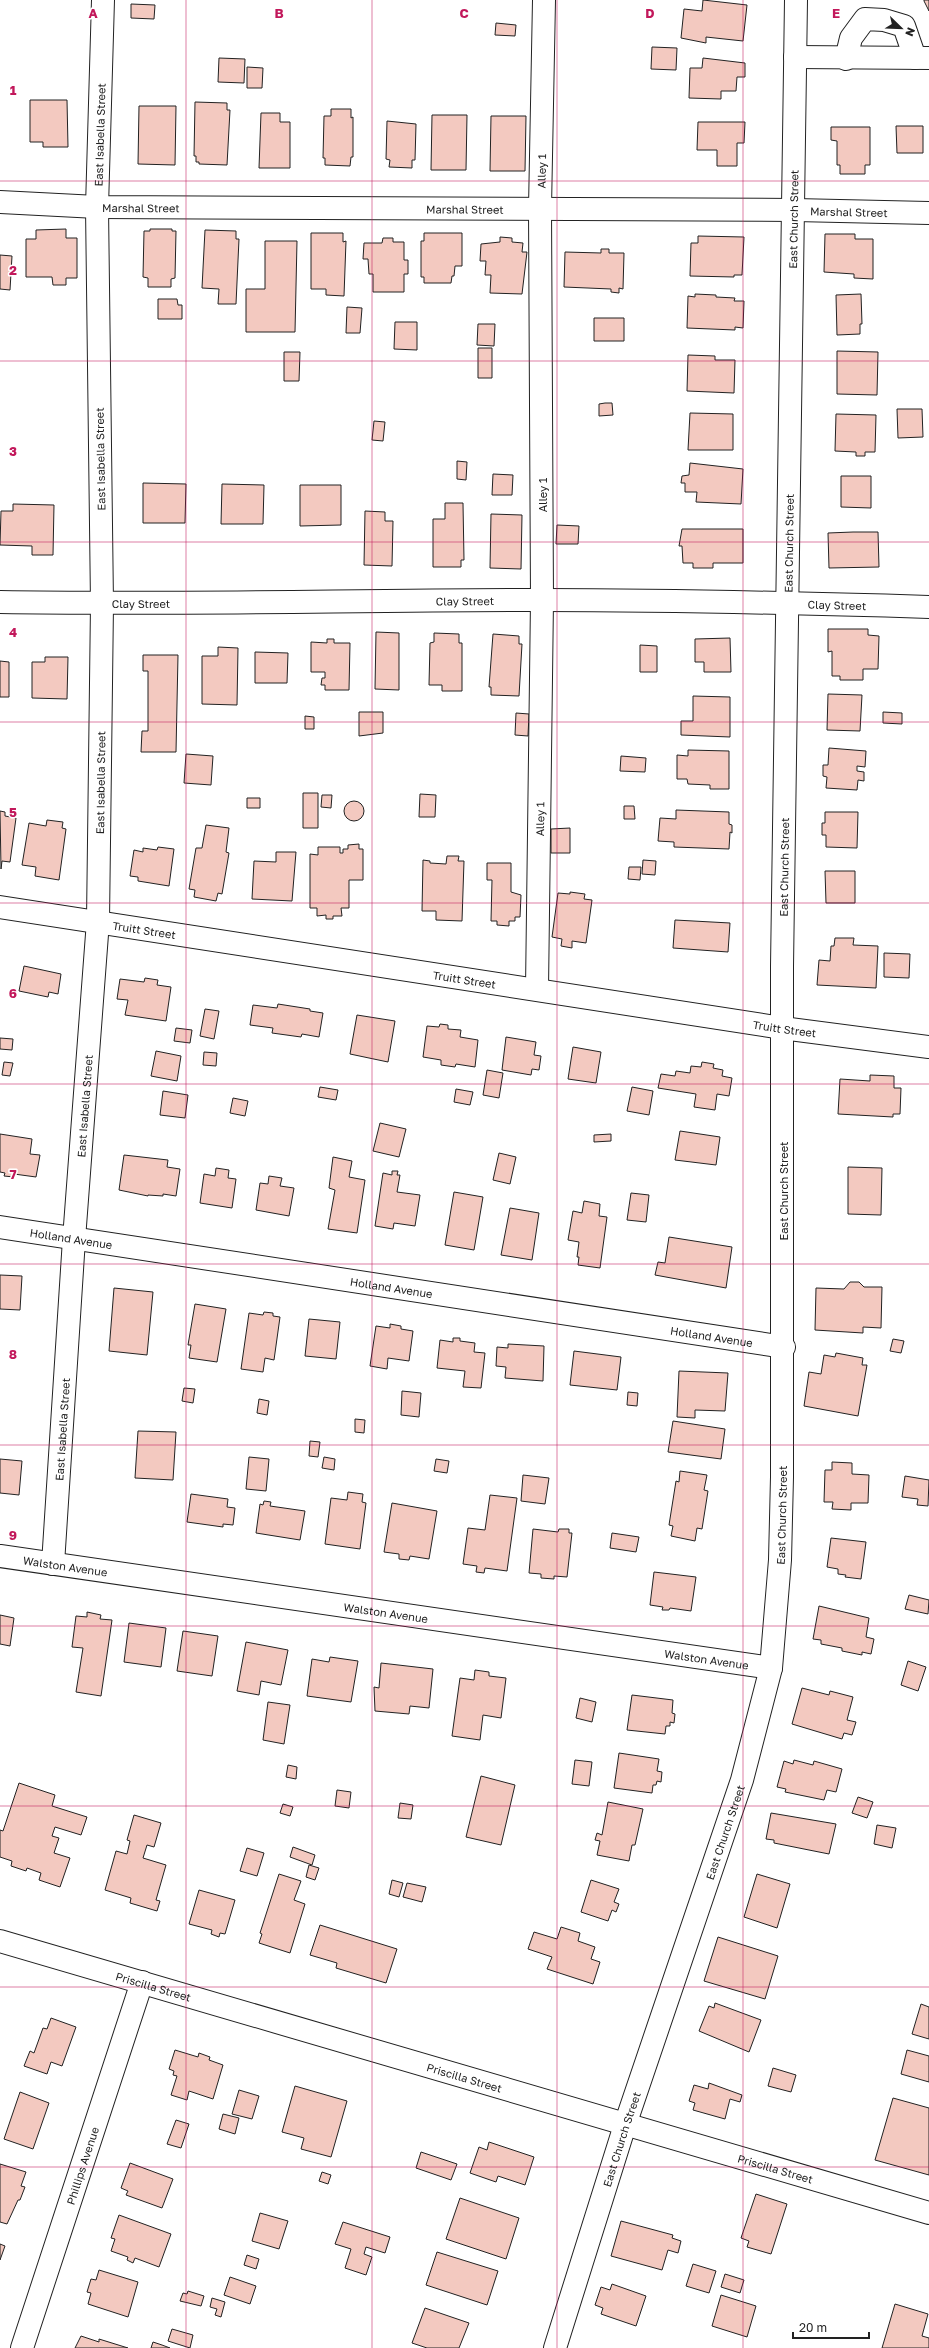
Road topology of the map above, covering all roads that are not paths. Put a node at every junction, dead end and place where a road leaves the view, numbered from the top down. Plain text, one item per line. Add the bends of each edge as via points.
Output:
1 (103, 0) edge
2 (544, 0) edge
3 (796, 0) edge
4 (795, 57) junction
5 (922, 58) edge
6 (846, 59) junction
7 (0, 202) edge
8 (97, 207) junction
9 (540, 208) junction
10 (795, 210) junction
11 (929, 213) edge
12 (542, 600) junction
13 (0, 602) edge
14 (787, 602) junction
15 (102, 604) junction
16 (929, 607) edge
17 (0, 907) edge
18 (98, 921) junction
19 (537, 990) junction
20 (782, 1028) junction
21 (929, 1047) edge
22 (0, 1227) edge
23 (74, 1239) junction
24 (784, 1347) junction
25 (0, 1556) edge
26 (53, 1564) junction
27 (771, 1668) junction
28 (0, 1941) edge
29 (142, 1982) junction
30 (625, 2125) junction
31 (929, 2213) edge
32 (22, 2348) edge
33 (555, 2348) edge

1 - 8 street, East Isabella Street
2 - 9 street, Alley 1
3 - 4 street, East Church Street
4 - 6 street
4 - 10 street, East Church Street
5 - 6 street
5 - 6 street via 904,26 884,20 865,19 851,38
7 - 8 street, Marshal Street
8 - 9 street, Marshal Street
8 - 15 street, East Isabella Street
9 - 10 street, Marshal Street
9 - 12 street, Alley 1
10 - 11 street, Marshal Street
10 - 14 street, East Church Street
12 - 14 street, Clay Street
12 - 15 street, Clay Street
12 - 19 street, Alley 1
13 - 15 street, Clay Street
14 - 16 street, Clay Street
14 - 20 street, East Church Street
15 - 18 street, East Isabella Street
17 - 18 street, Truitt Street
18 - 19 street, Truitt Street
18 - 23 street, East Isabella Street
19 - 20 street, Truitt Street
20 - 21 street, Truitt Street
20 - 24 street, East Church Street
22 - 23 street, Holland Avenue
23 - 24 street, Holland Avenue
23 - 26 street, East Isabella Street
24 - 27 street, East Church Street via 780,1560
25 - 26 street, Walston Avenue
26 - 27 street, Walston Avenue
27 - 30 street, East Church Street via 742,1780
28 - 29 street, Priscilla Street
29 - 30 street, Priscilla Street
29 - 32 street, Phillips Avenue
30 - 31 street, Priscilla Street
30 - 33 street, East Church Street

